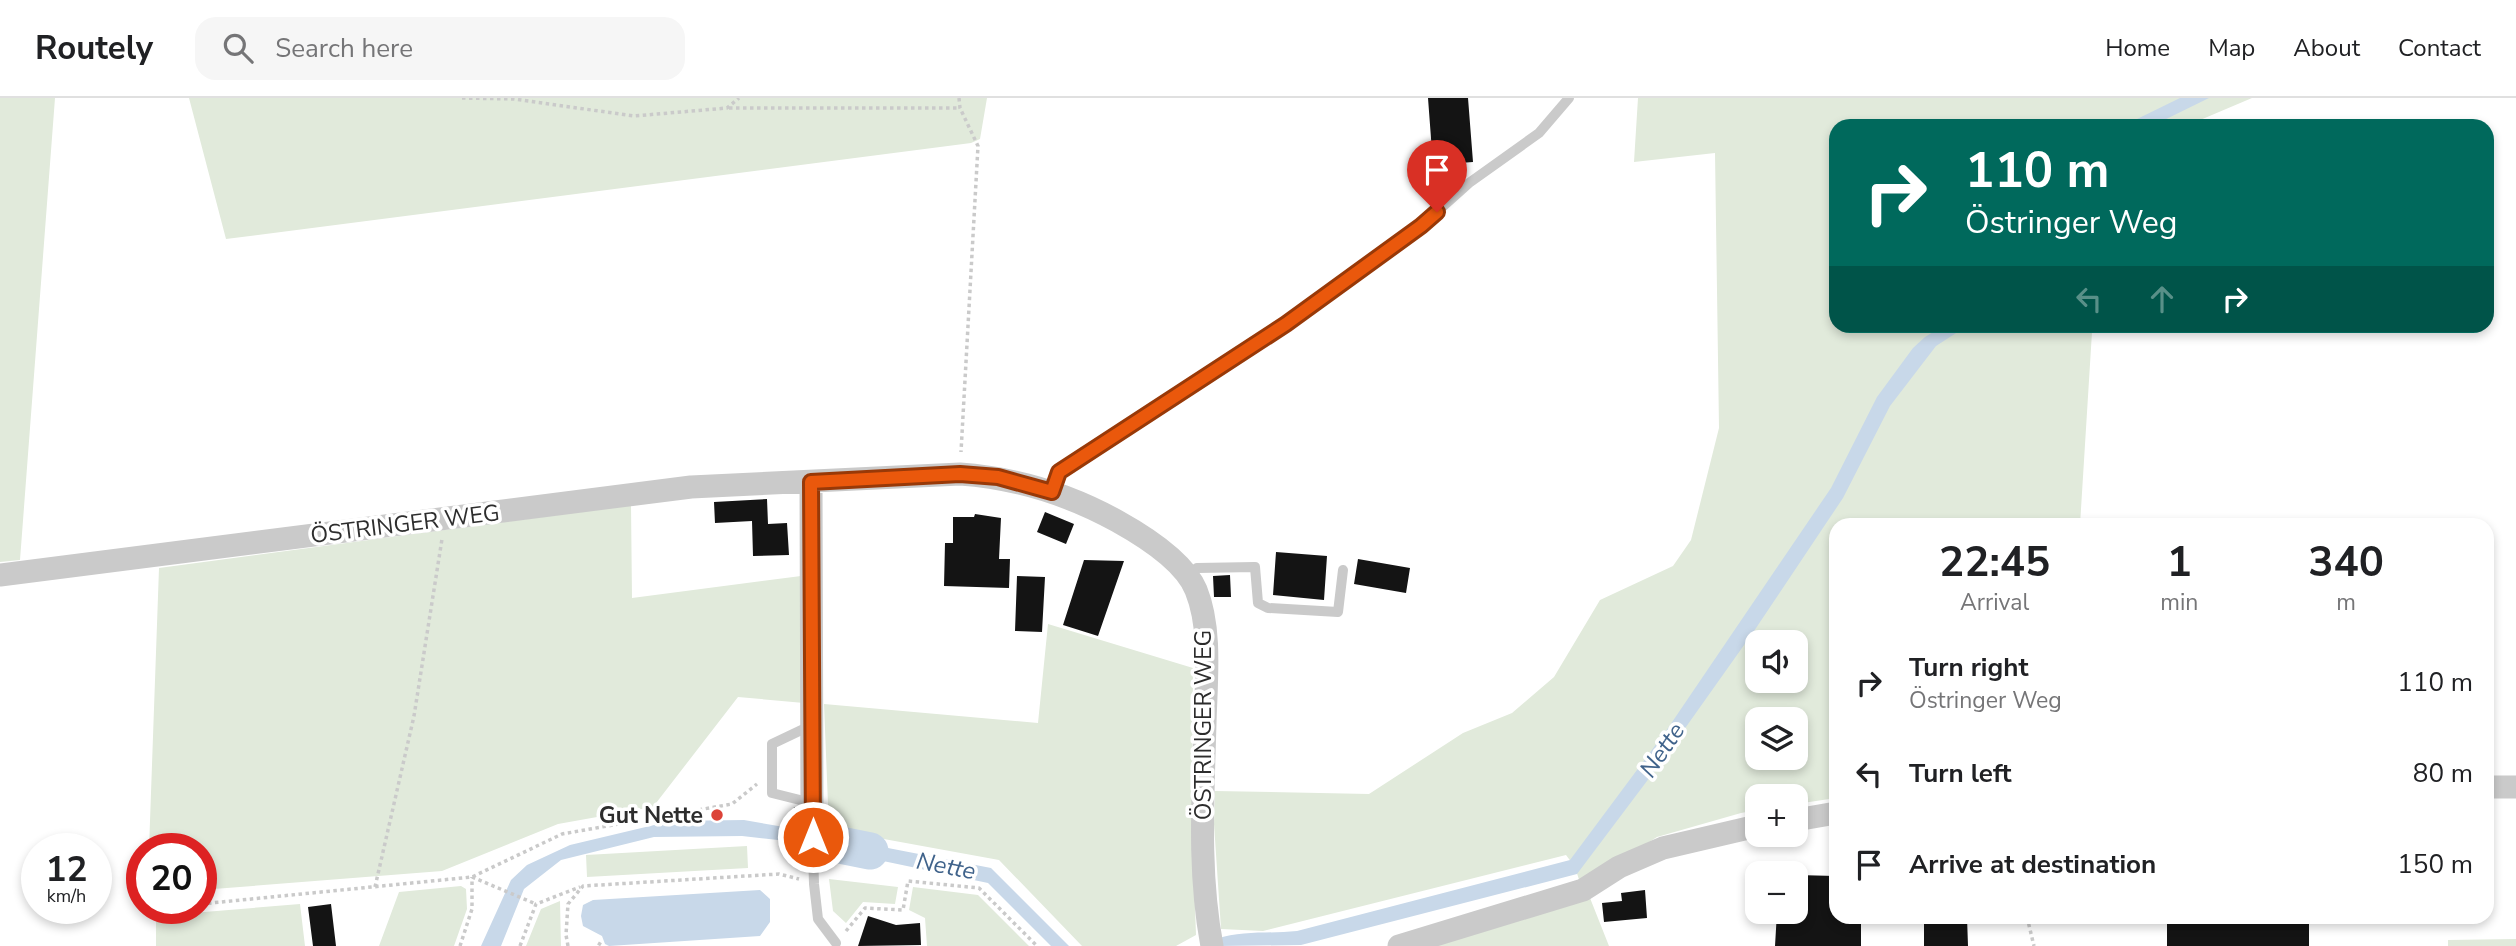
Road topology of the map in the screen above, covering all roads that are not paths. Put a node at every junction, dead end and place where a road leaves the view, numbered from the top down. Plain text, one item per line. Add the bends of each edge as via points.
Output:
1 (1569, 98) edge
2 (811, 482) junction
3 (1052, 492) junction
4 (1343, 570) dead end
5 (0, 575) edge
6 (1186, 576) junction
7 (812, 724) junction
8 (2516, 786) edge
9 (2494, 787) edge
10 (812, 810) junction
11 (1829, 814) edge
12 (1808, 818) edge
13 (1745, 829) edge
14 (836, 943) road end
15 (1212, 946) edge
16 (1399, 946) edge

1 - 3 lane via 1539,132 1469,183 1421,226 1286,324 1059,472
2 - 3 street, ÖSTRINGER WEG via 960,474 998,477
2 - 5 street, ÖSTRINGER WEG via 691,487
2 - 7 street
3 - 6 street, ÖSTRINGER WEG via 1094,508 1139,534
4 - 6 lane via 1338,612 1268,608 1258,603 1255,567 1197,568
6 - 15 street, ÖSTRINGER WEG via 1200,604 1207,650 1202,824
7 - 10 street
7 - 10 lane via 772,744 772,793
8 - 9 street
10 - 14 lane via 818,919
11 - 12 street
13 - 16 street via 1663,848 1619,867 1583,890

